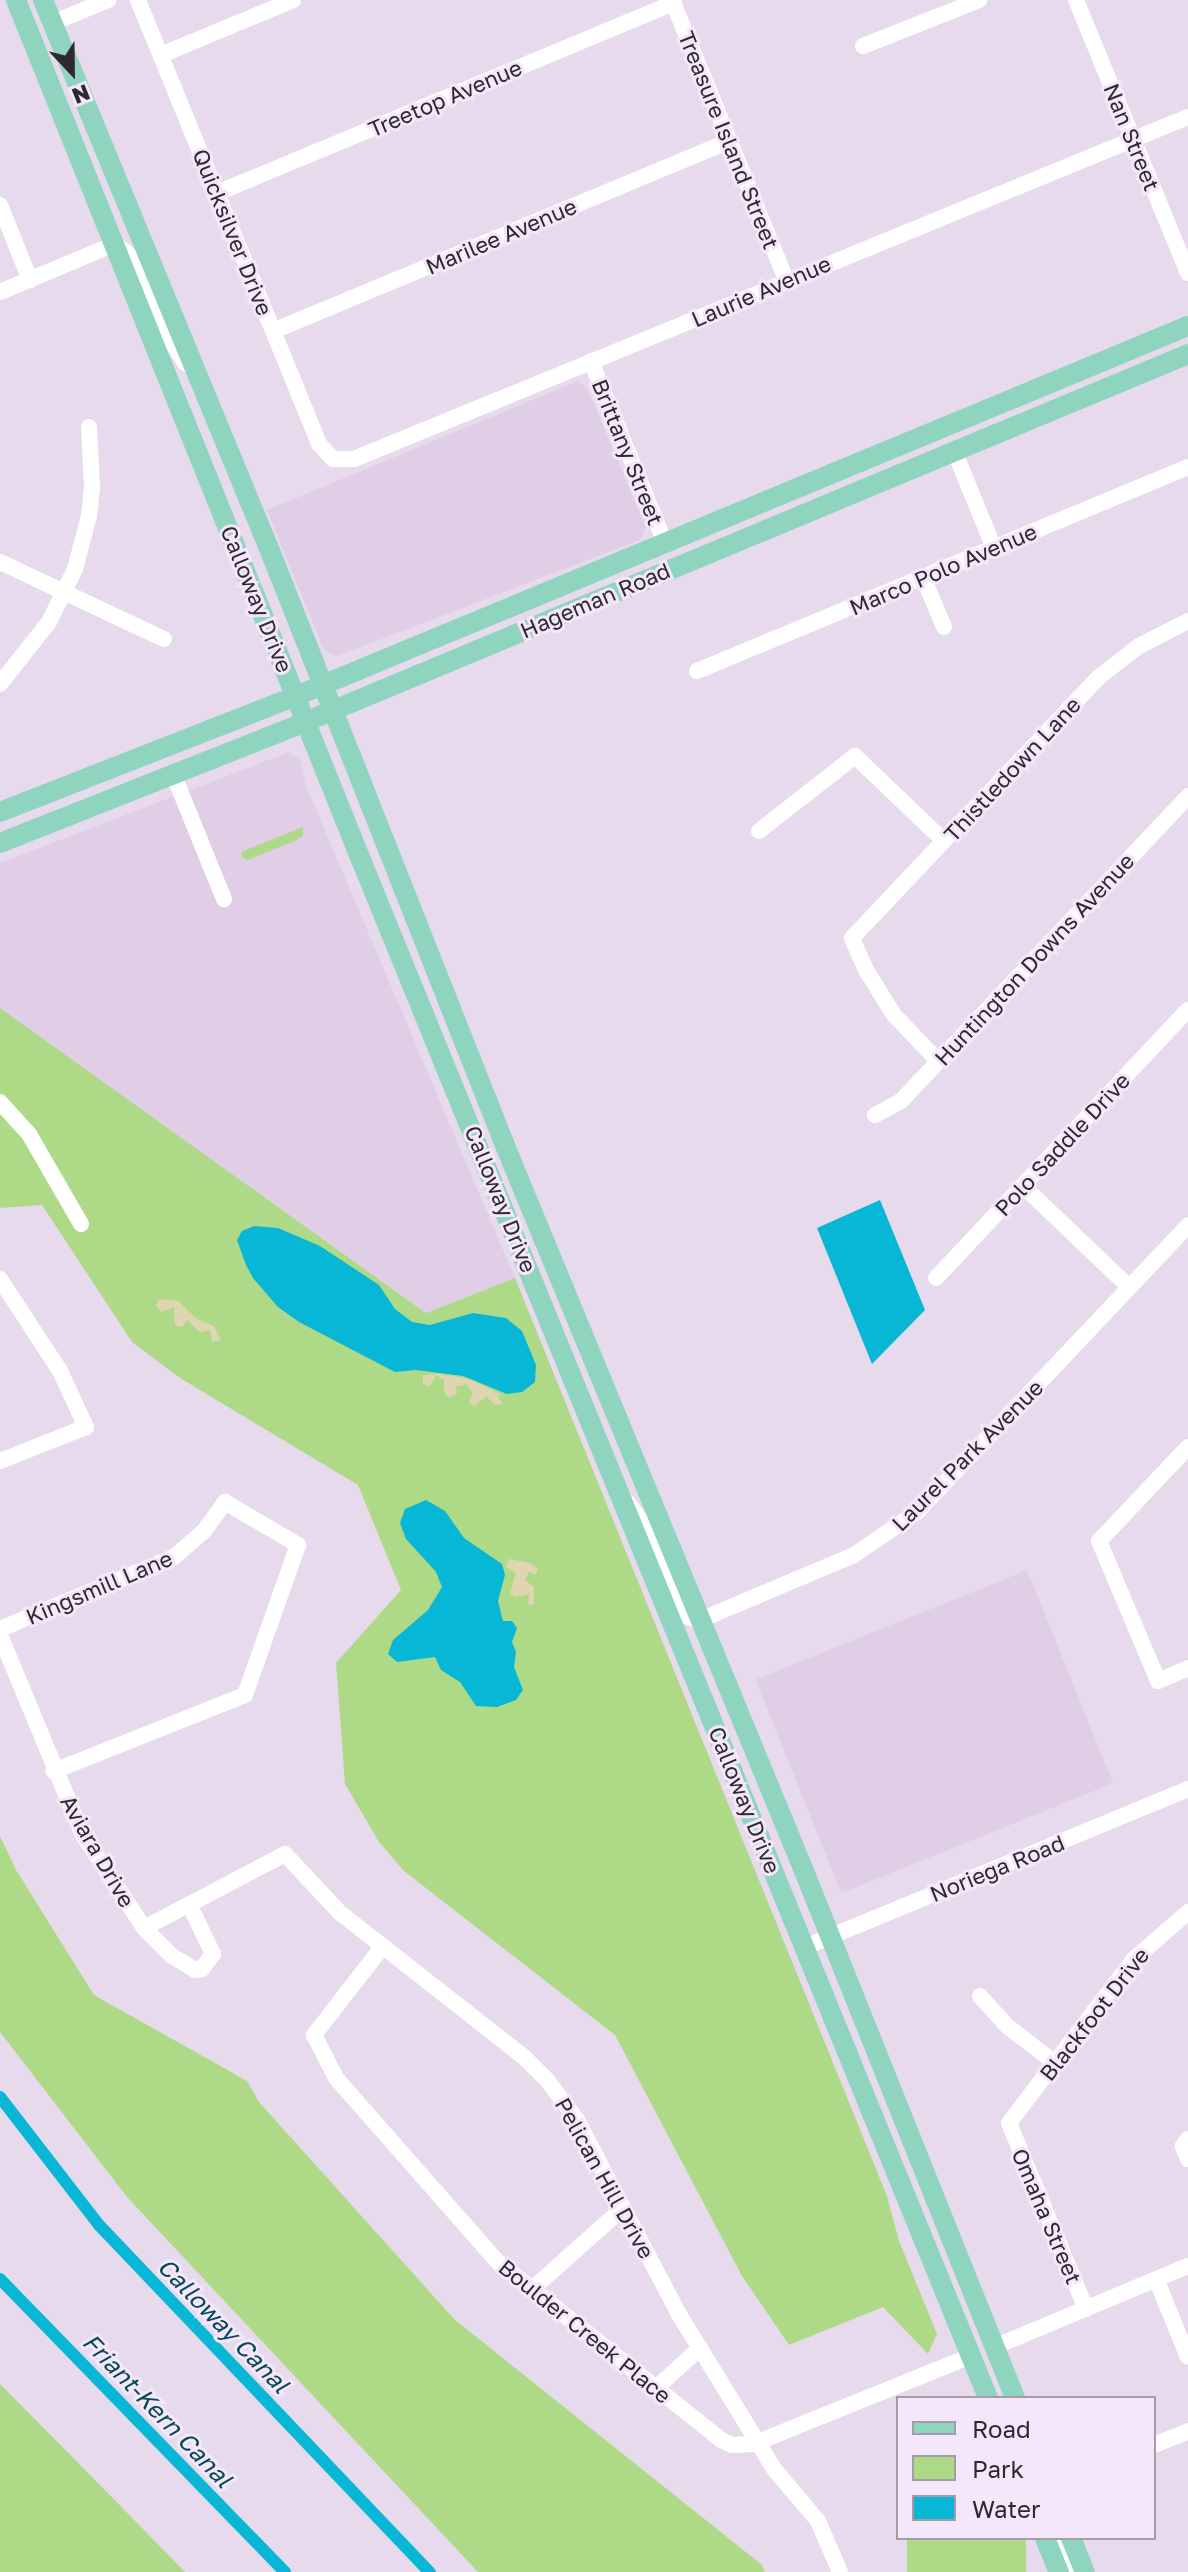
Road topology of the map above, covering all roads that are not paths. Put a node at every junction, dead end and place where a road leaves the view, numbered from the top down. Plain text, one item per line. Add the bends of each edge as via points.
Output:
1 (16, 0) edge
2 (28, 0) edge
3 (43, 0) edge
4 (108, 0) edge
5 (138, 0) edge
6 (293, 0) edge
7 (979, 0) edge
8 (1076, 0) edge
9 (673, 2) edge
10 (52, 23) junction
11 (863, 46) dead end
12 (161, 55) junction
13 (1188, 117) edge
14 (1133, 140) junction
15 (729, 141) junction
16 (217, 193) junction
17 (0, 205) edge
18 (115, 244) junction
19 (1188, 273) edge
20 (30, 280) junction
21 (786, 280) junction
22 (0, 292) edge
23 (1188, 326) edge
24 (273, 331) junction
25 (1188, 341) edge
26 (1188, 354) edge
27 (591, 361) junction
28 (1095, 365) junction
29 (203, 390) junction
30 (1080, 398) junction
31 (89, 427) dead end
32 (913, 440) junction
33 (955, 453) junction
34 (333, 459) joint
35 (1188, 467) edge
36 (780, 523) junction
37 (665, 543) junction
38 (994, 548) junction
39 (0, 562) edge
40 (923, 577) junction
41 (65, 593) junction
42 (1188, 621) edge
43 (539, 623) junction
44 (944, 627) dead end
45 (164, 639) dead end
46 (697, 671) dead end
47 (0, 684) edge
48 (322, 685) junction
49 (296, 696) junction
50 (332, 710) junction
51 (305, 722) junction
52 (172, 746) junction
53 (174, 776) junction
54 (1184, 808) edge
55 (0, 812) edge
56 (56, 821) junction
57 (759, 831) dead end
58 (944, 841) junction
59 (0, 843) edge
60 (224, 899) dead end
61 (1188, 1010) edge
62 (938, 1061) junction
63 (0, 1102) edge
64 (875, 1115) dead end
65 (1023, 1186) junction
66 (81, 1224) dead end
67 (1188, 1225) edge
68 (936, 1278) dead end
69 (0, 1279) edge
70 (1129, 1287) junction
71 (1188, 1447) edge
72 (0, 1461) edge
73 (621, 1493) junction
74 (700, 1620) junction
75 (0, 1629) edge
76 (0, 1635) edge
77 (1188, 1668) edge
78 (54, 1771) junction
79 (1188, 1789) edge
80 (189, 1904) junction
81 (1188, 1912) edge
82 (144, 1928) junction
83 (830, 1936) junction
84 (383, 1946) junction
85 (805, 1947) junction
86 (980, 1996) dead end
87 (1055, 2063) junction
88 (1009, 2123) joint
89 (1188, 2139) edge
90 (1188, 2159) edge
91 (623, 2208) junction
92 (917, 2221) junction
93 (1188, 2266) edge
94 (1156, 2279) junction
95 (531, 2290) junction
96 (1086, 2309) junction
97 (994, 2347) junction
98 (700, 2348) junction
99 (971, 2356) junction
100 (1188, 2357) edge
101 (655, 2389) junction
102 (987, 2396) edge
103 (1001, 2396) edge
104 (1014, 2396) edge
105 (1188, 2431) edge
106 (757, 2443) junction
107 (1156, 2444) edge
108 (1046, 2540) edge
109 (1054, 2540) edge
110 (1072, 2540) edge
111 (840, 2572) edge
112 (1059, 2572) edge
113 (1072, 2572) edge
114 (1085, 2572) edge

1 - 18 main road, Calloway Drive
2 - 10 main road via 39,20
3 - 10 main road, Calloway Drive
4 - 10 street
5 - 12 street, Quicksilver Drive
6 - 12 street
7 - 11 street
8 - 14 street, Nan Street
9 - 15 street, Treasure Island Street
9 - 16 street, Treetop Avenue
10 - 29 main road, Calloway Drive
12 - 16 street, Quicksilver Drive
13 - 14 street, Laurie Avenue
14 - 19 street, Nan Street
14 - 21 street, Laurie Avenue
15 - 21 street, Treasure Island Street
15 - 24 street, Marilee Avenue
16 - 24 street, Quicksilver Drive
17 - 20 street
18 - 20 street
18 - 29 street via 135,259 164,330
18 - 49 main road, Calloway Drive
20 - 22 street
21 - 27 street, Laurie Avenue
23 - 28 main road, Hageman Road
24 - 34 street, Quicksilver Drive via 319,444
25 - 30 main road via 1113,374
26 - 30 main road, Hageman Road
27 - 34 street, Laurie Avenue via 354,459
27 - 37 street, Brittany Street
28 - 32 main road, Hageman Road
28 - 33 main road via 1060,393 968,433
29 - 48 main road, Calloway Drive
30 - 33 main road, Hageman Road
31 - 41 street via 89,516
32 - 36 main road via 907,458 814,498
32 - 37 main road, Hageman Road
33 - 36 main road, Hageman Road
33 - 38 street
35 - 38 street, Marco Polo Avenue
36 - 43 main road, Hageman Road
37 - 43 main road via 660,561 563,605
37 - 48 main road, Hageman Road
38 - 40 street, Marco Polo Avenue
39 - 41 street
40 - 44 street
40 - 46 street, Marco Polo Avenue
41 - 45 street
41 - 47 street via 34,646
42 - 58 street, Thistledown Lane via 1139,646 1099,677
43 - 50 main road, Hageman Road
48 - 49 main road, Hageman Road
48 - 50 main road, Calloway Drive
49 - 51 main road, Calloway Drive
49 - 52 main road, Hageman Road
50 - 51 main road, Hageman Road
50 - 74 main road, Calloway Drive
51 - 53 main road, Hageman Road
51 - 73 main road, Calloway Drive
52 - 55 main road, Hageman Road
52 - 56 main road via 146,768 63,803
53 - 56 main road, Hageman Road
53 - 60 street
54 - 62 street, Huntington Downs Avenue
56 - 59 main road, Hageman Road
57 - 58 street via 855,756
58 - 62 street, Thistledown Lane via 852,938 878,993
61 - 65 street, Polo Saddle Drive
62 - 64 street, Huntington Downs Avenue via 901,1101
63 - 66 street via 29,1134
65 - 68 street, Polo Saddle Drive
65 - 70 street
67 - 70 street, Laurel Park Avenue
69 - 72 street via 60,1371 86,1427
70 - 74 street, Laurel Park Avenue via 899,1528 854,1555
71 - 77 street via 1099,1541 1158,1681
73 - 74 street via 650,1532 688,1617
73 - 85 main road, Calloway Drive
74 - 83 main road, Calloway Drive
75 - 78 street, Kingsmill Lane via 166,1562 204,1531 225,1502 298,1545 245,1695
76 - 78 street, Aviara Drive
78 - 82 street, Aviara Drive via 83,1835
79 - 83 street, Noriega Road
80 - 82 street
80 - 82 street, Aviara Drive via 213,1954 207,1966 188,1967
80 - 84 street, Pelican Hill Drive via 285,1854 320,1895
81 - 87 street, Blackfoot Drive via 1134,1959
83 - 85 street, Noriega Road
83 - 97 main road, Calloway Drive
84 - 91 street, Pelican Hill Drive via 547,2080 577,2120
84 - 95 street, Boulder Creek Place via 314,2035 351,2098 497,2261
85 - 92 main road, Calloway Drive
86 - 87 street via 1007,2026
87 - 88 street, Blackfoot Drive
88 - 96 street, Omaha Street
89 - 90 street via 1183,2146
91 - 95 street
91 - 98 street, Pelican Hill Drive
92 - 97 main road via 944,2256 976,2335
92 - 99 main road, Calloway Drive
93 - 94 street
94 - 96 street
94 - 100 street
95 - 101 street, Boulder Creek Place
96 - 97 street
97 - 104 main road, Calloway Drive
98 - 101 street
98 - 106 street, Pelican Hill Drive
99 - 102 main road, Calloway Drive
99 - 103 main road via 991,2370
99 - 106 street
101 - 106 street, Boulder Creek Place via 721,2440 742,2446
105 - 107 street
106 - 111 street, Pelican Hill Drive via 818,2521
108 - 112 main road
109 - 113 street
110 - 114 main road

